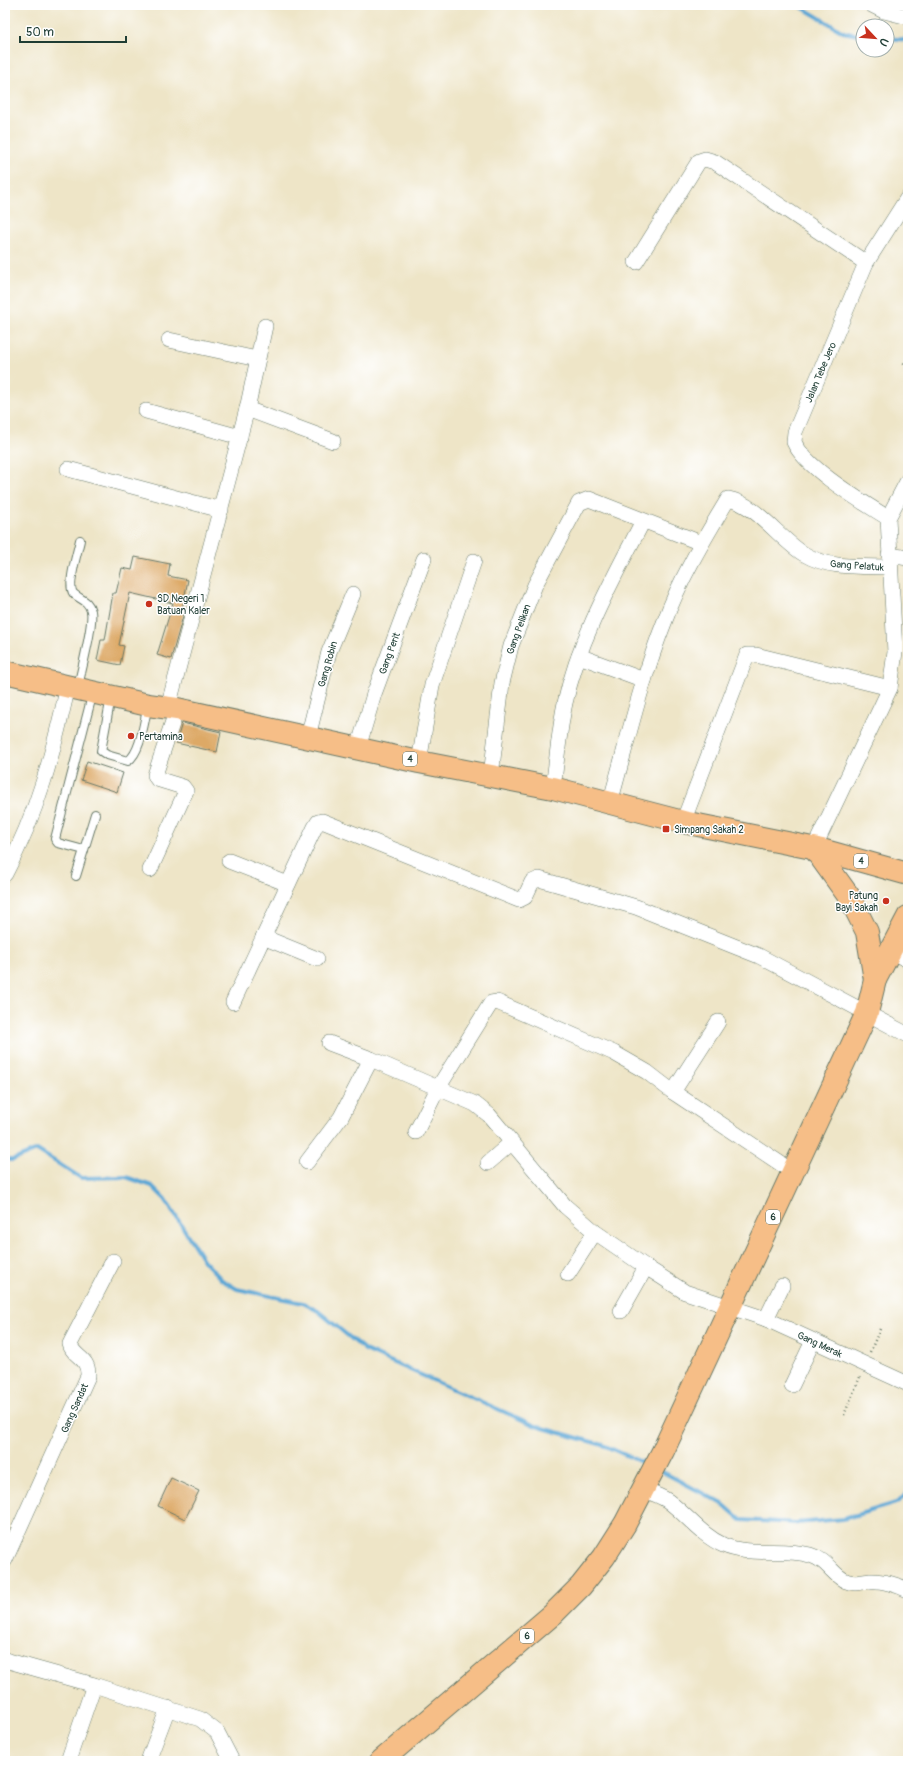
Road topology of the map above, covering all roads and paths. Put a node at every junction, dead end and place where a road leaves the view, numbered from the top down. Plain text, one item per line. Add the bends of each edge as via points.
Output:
1 (872, 5) edge
2 (908, 17) edge
3 (908, 197) edge
4 (636, 262) dead end
5 (866, 263) junction
6 (265, 326) dead end
7 (169, 340) dead end
8 (258, 359) junction
9 (903, 363) dead end
10 (908, 366) edge
11 (247, 409) junction
12 (146, 411) dead end
13 (240, 437) junction
14 (333, 441) dead end
15 (68, 469) dead end
16 (908, 480) edge
17 (221, 510) junction
18 (643, 521) junction
19 (80, 540) dead end
20 (889, 542) junction
21 (701, 544) junction
22 (908, 558) edge
23 (424, 559) dead end
24 (474, 561) dead end
25 (353, 594) dead end
26 (580, 656) junction
27 (5, 672) edge
28 (644, 680) junction
29 (890, 688) junction
30 (88, 690) junction
31 (165, 707) junction
32 (308, 737) junction
33 (358, 748) junction
34 (420, 762) junction
35 (491, 776) junction
36 (553, 788) junction
37 (610, 803) junction
38 (95, 814) dead end
39 (684, 822) junction
40 (814, 848) junction
41 (84, 850) junction
42 (229, 861) dead end
43 (150, 870) dead end
44 (5, 874) edge
45 (908, 874) edge
46 (76, 876) dead end
47 (288, 884) junction
48 (908, 917) edge
49 (263, 937) junction
50 (899, 956) edge
51 (317, 959) dead end
52 (875, 980) junction
53 (233, 1002) dead end
54 (867, 1013) junction
55 (718, 1022) dead end
56 (908, 1035) edge
57 (329, 1043) dead end
58 (371, 1059) junction
59 (438, 1088) junction
60 (673, 1092) junction
61 (416, 1132) dead end
62 (511, 1143) junction
63 (307, 1162) dead end
64 (488, 1163) dead end
65 (793, 1172) junction
66 (595, 1232) junction
67 (113, 1261) dead end
68 (646, 1267) junction
69 (568, 1274) dead end
70 (782, 1286) dead end
71 (731, 1306) junction
72 (621, 1311) dead end
73 (766, 1319) junction
74 (814, 1341) junction
75 (908, 1384) edge
76 (792, 1386) dead end
77 (644, 1489) junction
78 (5, 1560) edge
79 (908, 1590) edge
80 (5, 1660) edge
81 (94, 1685) junction
82 (168, 1708) junction
83 (68, 1761) edge
84 (148, 1761) edge
85 (232, 1761) edge
86 (381, 1761) edge

1 - 2 street
3 - 5 street, Jalan Tebe Jero
4 - 5 street via 699,161 705,159 715,162
5 - 20 street, Jalan Tebe Jero via 795,432 794,442 803,457 845,491
6 - 8 street
7 - 8 street
8 - 11 street
9 - 10 path
11 - 13 street
11 - 14 street
12 - 13 street
13 - 17 street
15 - 17 street
16 - 20 street
17 - 31 street
18 - 21 street
18 - 26 street via 598,610
18 - 35 street, Gang Pelikan via 589,499 582,500 575,509 535,585 511,646 502,683
19 - 30 lane via 70,586 73,594 87,602 91,612
20 - 21 street, Gang Pelatuk via 828,564 802,553 748,508 737,500 728,499
20 - 22 street, Gang Pelatuk
20 - 29 street via 895,652
21 - 28 street via 664,621
23 - 33 street, Gang Perit via 374,694
24 - 34 street via 432,685
25 - 32 street, Gang Robin via 329,652
26 - 28 street
26 - 36 street via 565,703
27 - 30 highway, 4
28 - 37 street
29 - 39 street via 756,655 747,655
29 - 40 street
30 - 31 highway, 4
30 - 31 lane via 101,751 107,756 128,761 134,757
30 - 41 lane via 56,838 58,843
30 - 44 street via 53,753 23,841
31 - 32 highway, 4
31 - 43 street via 155,775 157,779 183,787 186,791
32 - 33 highway, 4
33 - 34 highway, 4
34 - 35 highway, 4
35 - 36 highway, 4
36 - 37 highway, 4
37 - 39 highway, 4
38 - 41 lane
39 - 40 highway, 4
40 - 45 highway, 4
40 - 52 highway, 6 via 850,898 867,932
41 - 46 lane
42 - 47 street
47 - 49 street
47 - 54 street via 315,827 318,822 324,821 519,900 525,898 532,882 539,879 636,907 759,956
48 - 50 highway, 6
49 - 51 street
49 - 53 street
50 - 52 highway, 6
52 - 54 highway, 6
54 - 56 street
54 - 65 highway, 6
55 - 60 street
57 - 58 street, Gang Merak
58 - 59 street, Gang Merak
58 - 63 street via 341,1117
59 - 60 street via 494,1002 614,1053 647,1072
59 - 61 street
59 - 62 street, Gang Merak via 475,1104 496,1123
60 - 65 street
62 - 64 street
62 - 66 street, Gang Merak via 565,1206
65 - 71 highway, 6
66 - 68 street, Gang Merak
66 - 69 street
67 - 78 street, Gang Sandat via 70,1344 86,1362 88,1376
68 - 71 street, Gang Merak via 685,1292
68 - 72 street
70 - 73 street
71 - 73 street, Gang Merak
71 - 77 highway, 6
73 - 74 street, Gang Merak
74 - 75 street, Gang Merak
74 - 76 street
77 - 79 street via 669,1501 710,1538 723,1545 757,1552 811,1555 829,1566 844,1581 858,1584 871,1581
77 - 86 highway, 6 via 604,1557 581,1586 547,1619
80 - 81 street
81 - 82 street
81 - 83 street
82 - 84 street
82 - 85 street via 200,1719 213,1727

